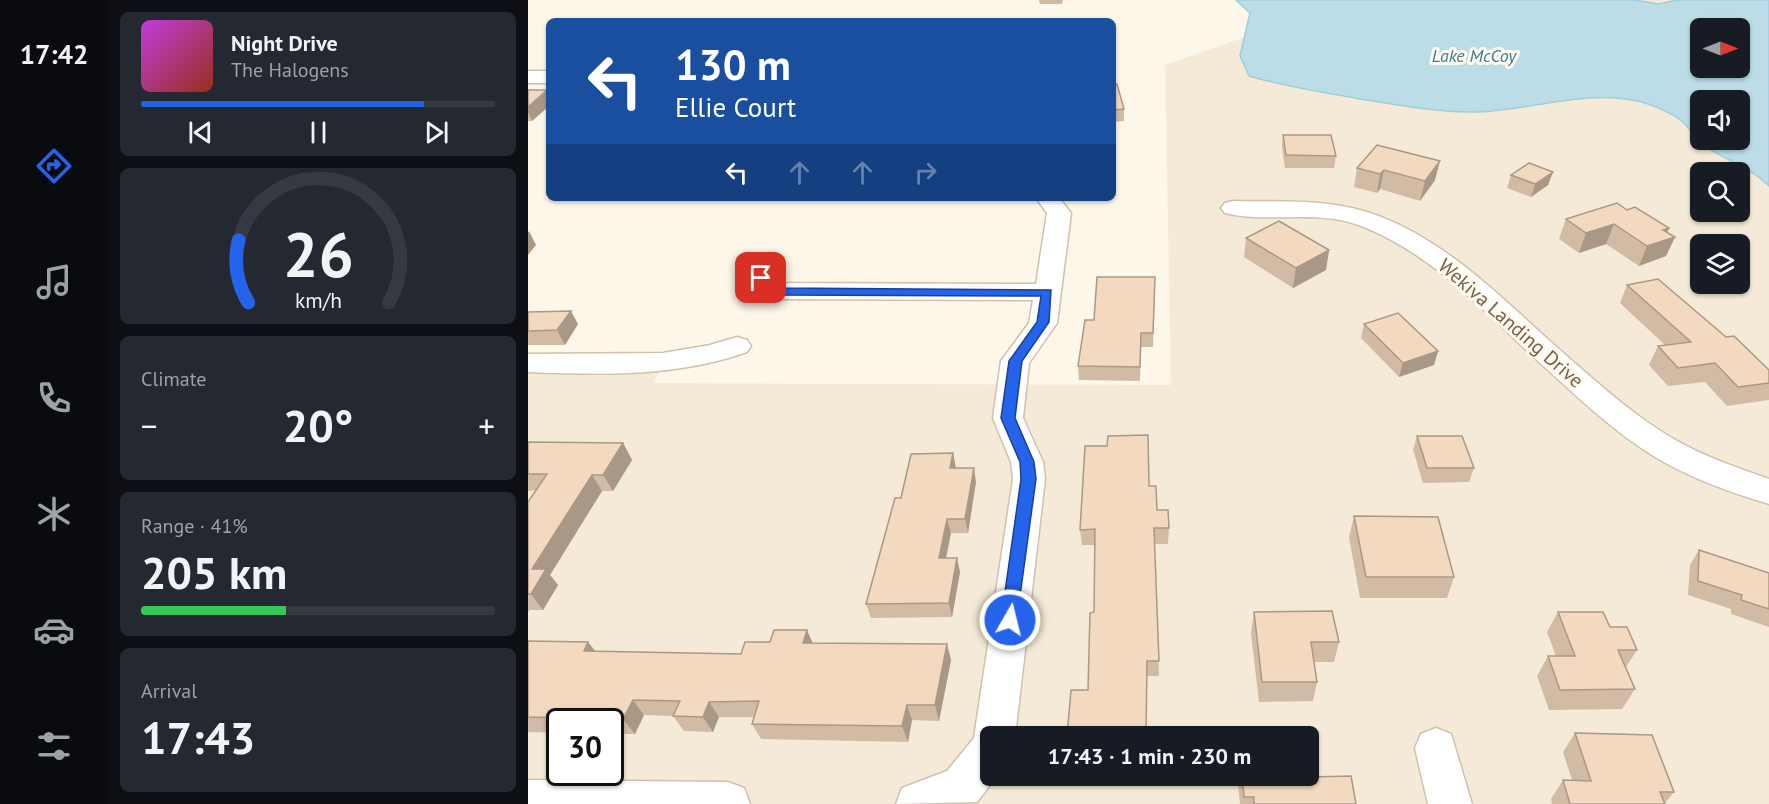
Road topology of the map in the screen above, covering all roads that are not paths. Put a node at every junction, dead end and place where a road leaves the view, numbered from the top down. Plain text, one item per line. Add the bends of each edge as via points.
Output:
1 (528, 77) edge
2 (546, 77) edge
3 (1049, 201) edge
4 (1233, 208) dead end
5 (761, 278) dead end
6 (1047, 292) junction
7 (737, 346) dead end
8 (528, 363) edge
9 (1769, 492) edge
10 (995, 726) edge
11 (1436, 748) dead end
12 (980, 764) edge
13 (528, 802) edge
14 (728, 804) edge
15 (918, 804) edge
16 (1450, 804) edge

1 - 2 street
3 - 6 street via 1059,213
4 - 9 street, Wekiva Landing Drive via 1330,212 1371,221 1404,237 1441,261 1583,386 1662,447 1701,467
5 - 6 street via 777,291
6 - 10 street via 1043,322 1015,361 1008,418 1027,462 1029,479
7 - 8 street via 700,358
11 - 16 street
12 - 15 street via 962,786
13 - 14 street

